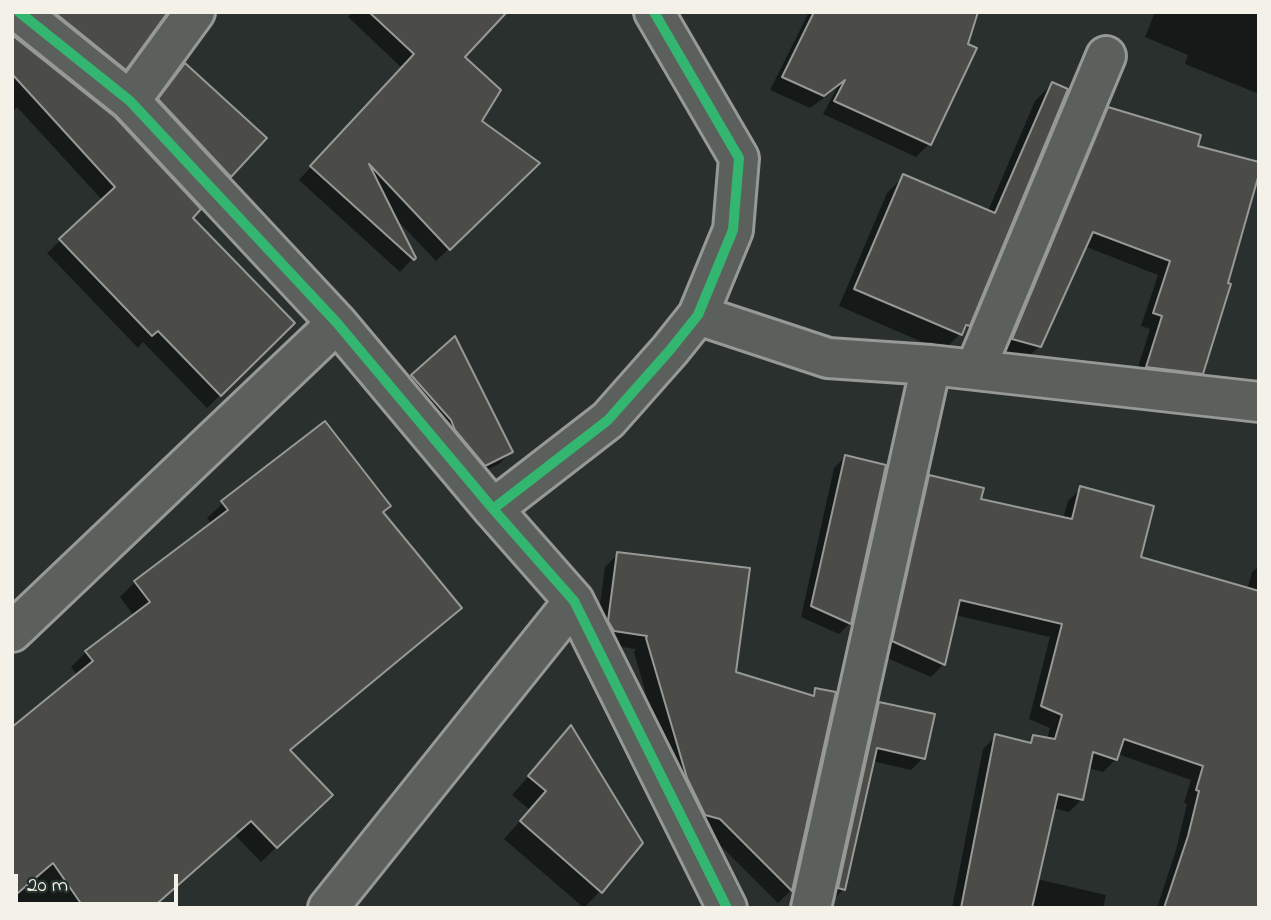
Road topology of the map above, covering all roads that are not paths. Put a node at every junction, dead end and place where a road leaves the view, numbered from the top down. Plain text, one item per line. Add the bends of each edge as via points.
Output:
1 (19, 12) edge
2 (195, 12) edge
3 (654, 12) edge
4 (1106, 55) dead end
5 (130, 101) junction
6 (698, 315) junction
7 (337, 323) junction
8 (931, 365) junction
9 (975, 370) junction
10 (1259, 402) edge
11 (493, 509) junction
12 (574, 601) junction
13 (12, 632) edge
14 (328, 908) edge
15 (727, 908) edge
16 (811, 908) edge

1 - 5 street
2 - 5 street
3 - 6 street via 739,158 733,230
4 - 9 street
5 - 7 street
6 - 8 street via 828,358
6 - 11 street via 608,420
7 - 11 street
7 - 13 street
8 - 9 street
8 - 16 street
9 - 10 street
11 - 12 street
12 - 14 street
12 - 15 street

